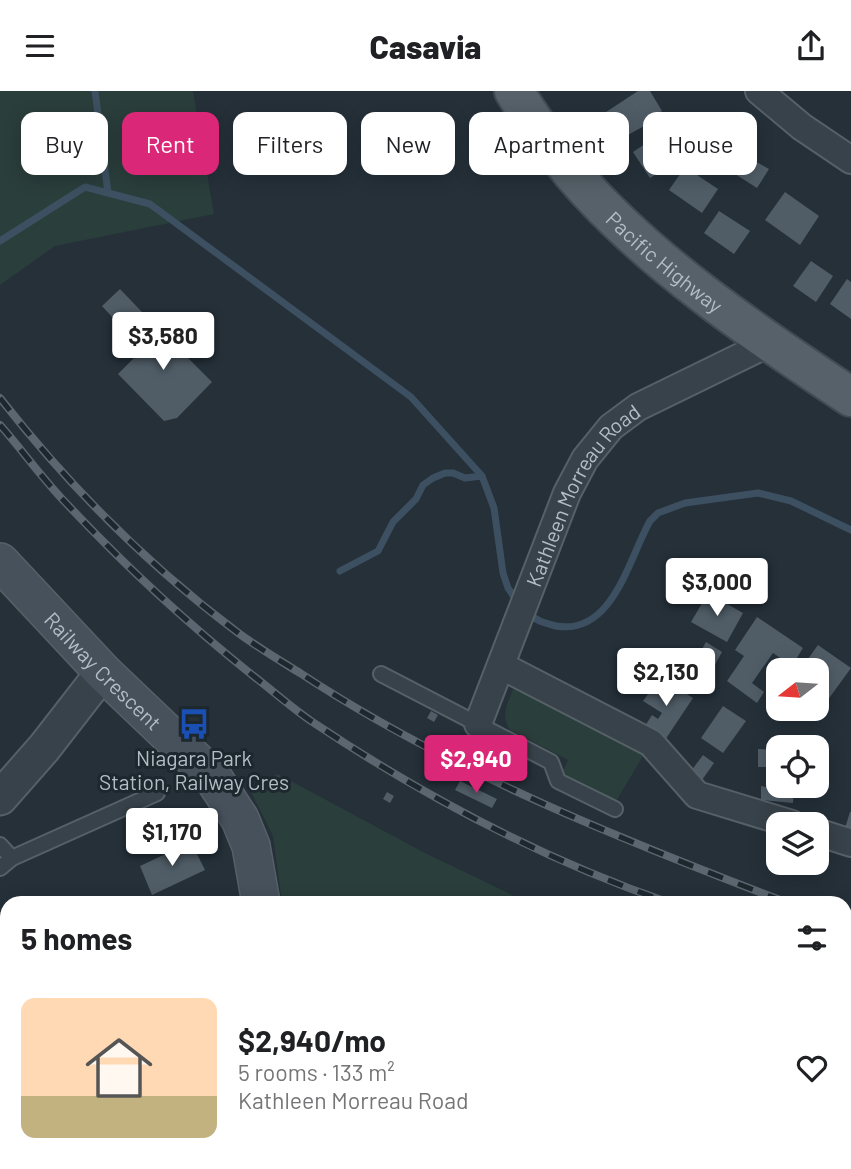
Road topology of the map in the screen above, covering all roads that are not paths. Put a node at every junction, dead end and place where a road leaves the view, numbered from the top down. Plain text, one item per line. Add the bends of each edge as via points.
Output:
1 (514, 91) edge
2 (759, 91) edge
3 (851, 160) edge
4 (769, 343) junction
5 (851, 397) edge
6 (0, 562) edge
7 (502, 666) junction
8 (103, 672) junction
9 (381, 674) dead end
10 (478, 724) junction
11 (156, 793) dead end
12 (0, 798) edge
13 (615, 809) dead end
14 (766, 816) edge
15 (829, 836) edge
16 (851, 843) edge
17 (0, 845) edge
18 (12, 858) junction
19 (0, 868) edge
20 (260, 896) edge

1 - 4 main road, Pacific Highway via 574,174 622,224
2 - 3 street
4 - 5 main road, Pacific Highway
4 - 7 street, Kathleen Morreau Road via 638,407 611,427 585,459 567,493
6 - 8 main road, Railway Crescent
7 - 10 street, Kathleen Morreau Road
7 - 14 street via 651,743 697,795
8 - 12 street
8 - 20 main road, Railway Crescent via 212,776 240,819 251,846
9 - 10 lane
10 - 13 lane via 551,762 558,781
11 - 18 lane
15 - 16 street
17 - 18 lane
18 - 19 lane

